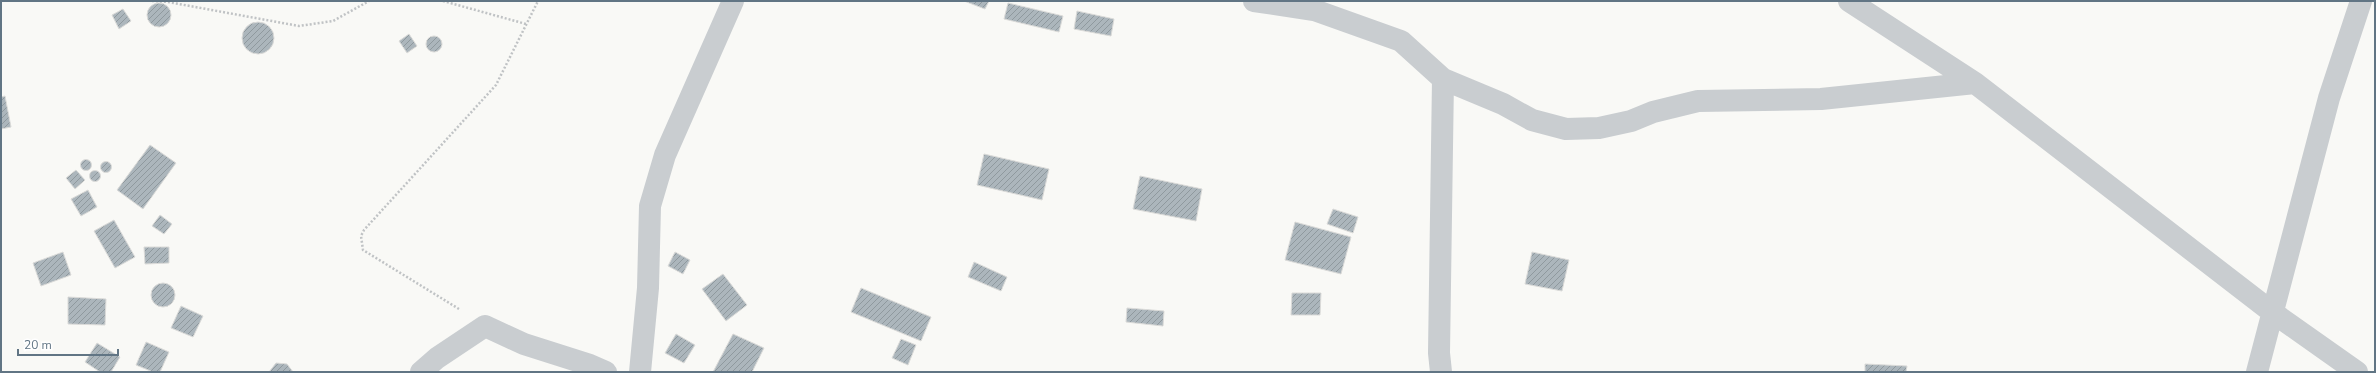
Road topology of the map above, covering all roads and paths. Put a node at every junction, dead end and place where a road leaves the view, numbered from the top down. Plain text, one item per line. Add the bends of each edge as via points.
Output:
1 (152, 1) edge
2 (369, 1) edge
3 (443, 1) edge
4 (538, 1) edge
5 (733, 1) edge
6 (1254, 1) edge
7 (1848, 1) edge
8 (2361, 1) edge
9 (526, 24) junction
10 (1443, 79) junction
11 (1975, 83) junction
12 (2272, 312) junction
13 (485, 326) junction
14 (421, 372) edge
15 (606, 372) edge
16 (640, 372) edge
17 (1441, 372) edge
18 (2257, 372) edge
19 (2357, 372) edge

1 - 2 path via 299,26 333,22
3 - 9 path
4 - 9 path
5 - 16 street via 665,155 650,206 648,288
6 - 10 street via 1314,10 1401,42
7 - 11 street
8 - 12 street via 2328,98
9 - 13 path via 496,85 361,236 363,250
10 - 11 street via 1503,104 1532,120 1566,129 1599,128 1625,123 1660,110 1698,101 1821,99
10 - 17 street via 1439,353
11 - 12 street
12 - 18 street
12 - 19 street
13 - 14 street
13 - 15 street via 524,344

